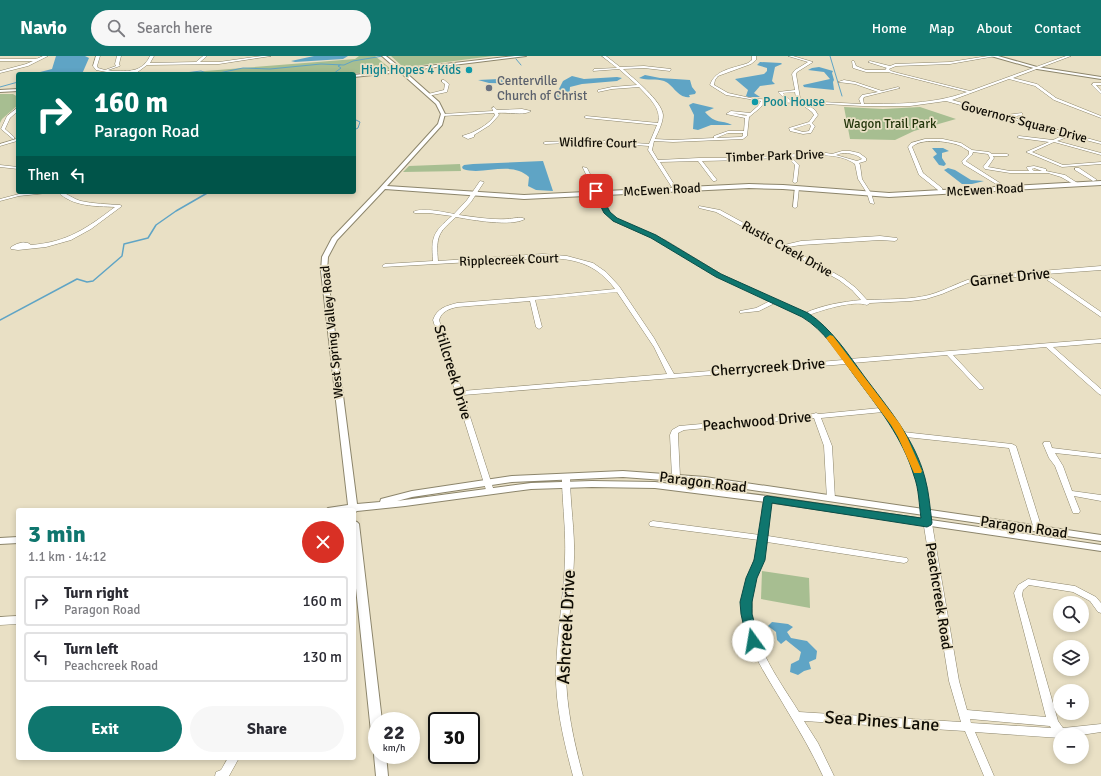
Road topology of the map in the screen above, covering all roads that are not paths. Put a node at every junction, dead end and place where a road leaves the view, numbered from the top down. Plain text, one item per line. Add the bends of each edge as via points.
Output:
1 (46, 56) edge
2 (98, 56) edge
3 (119, 56) edge
4 (152, 56) edge
5 (205, 56) edge
6 (269, 56) edge
7 (384, 56) edge
8 (524, 56) edge
9 (604, 56) edge
10 (608, 56) edge
11 (754, 56) edge
12 (790, 56) edge
13 (993, 56) edge
14 (1000, 56) edge
15 (1069, 56) edge
16 (0, 60) edge
17 (41, 60) junction
18 (853, 62) dead end
19 (870, 62) dead end
20 (147, 64) junction
21 (196, 64) junction
22 (1039, 67) junction
23 (618, 68) junction
24 (889, 69) junction
25 (401, 70) junction
26 (594, 70) dead end
27 (670, 70) dead end
28 (103, 71) junction
29 (0, 72) edge
30 (118, 72) edge
31 (135, 72) edge
32 (356, 76) edge
33 (1099, 77) edge
34 (1008, 78) junction
35 (443, 81) dead end
36 (853, 82) dead end
37 (1100, 84) edge
38 (639, 86) junction
39 (898, 88) dead end
40 (0, 90) edge
41 (16, 90) edge
42 (599, 91) dead end
43 (796, 91) junction
44 (882, 92) junction
45 (969, 92) junction
46 (1101, 93) edge
47 (429, 95) junction
48 (764, 100) junction
49 (947, 100) junction
50 (790, 102) junction
51 (801, 102) junction
52 (863, 105) junction
53 (16, 110) edge
54 (495, 110) junction
55 (507, 111) dead end
56 (1021, 114) dead end
57 (16, 115) edge
58 (442, 116) junction
59 (1101, 116) edge
60 (586, 117) dead end
61 (1006, 117) junction
62 (8, 120) junction
63 (810, 123) junction
64 (658, 124) junction
65 (9, 133) junction
66 (16, 134) edge
67 (1070, 134) junction
68 (472, 135) dead end
69 (1019, 137) dead end
70 (16, 140) edge
71 (1053, 141) junction
72 (545, 143) dead end
73 (652, 143) junction
74 (1101, 143) edge
75 (0, 145) edge
76 (971, 151) junction
77 (1101, 154) edge
78 (832, 155) junction
79 (991, 155) junction
80 (1007, 155) dead end
81 (788, 156) junction
82 (699, 159) junction
83 (657, 161) junction
84 (855, 163) junction
85 (1101, 163) edge
86 (0, 166) edge
87 (16, 168) edge
88 (586, 168) dead end
89 (1077, 168) dead end
90 (715, 180) dead end
91 (1098, 180) edge
92 (482, 182) dead end
93 (1075, 183) junction
94 (1101, 183) edge
95 (796, 185) junction
96 (1001, 186) junction
97 (383, 187) junction
98 (676, 189) junction
99 (940, 191) junction
100 (597, 193) junction
101 (869, 193) junction
102 (28, 194) edge
103 (62, 194) edge
104 (474, 194) junction
105 (0, 200) edge
106 (872, 203) dead end
107 (795, 206) dead end
108 (701, 207) dead end
109 (415, 212) dead end
110 (454, 216) junction
111 (523, 220) dead end
112 (895, 239) dead end
113 (30, 247) dead end
114 (783, 247) junction
115 (436, 263) junction
116 (385, 266) dead end
117 (1101, 268) edge
118 (1041, 273) junction
119 (619, 290) junction
120 (532, 299) junction
121 (774, 301) junction
122 (867, 303) junction
123 (742, 312) dead end
124 (805, 315) junction
125 (1101, 315) edge
126 (539, 327) dead end
127 (1101, 341) edge
128 (1047, 345) junction
129 (948, 353) junction
130 (848, 361) junction
131 (671, 375) junction
132 (981, 388) dead end
133 (459, 393) junction
134 (1101, 393) edge
135 (885, 410) junction
136 (816, 416) junction
137 (901, 434) junction
138 (1101, 456) edge
139 (676, 477) junction
140 (566, 480) junction
141 (489, 487) junction
142 (1070, 493) junction
143 (1101, 498) edge
144 (767, 499) junction
145 (831, 499) junction
146 (353, 508) edge
147 (356, 509) edge
148 (1076, 511) dead end
149 (925, 512) junction
150 (927, 523) junction
151 (652, 524) dead end
152 (1038, 529) junction
153 (763, 538) junction
154 (1101, 538) edge
155 (16, 540) edge
156 (0, 541) edge
157 (356, 542) edge
158 (1101, 548) edge
159 (904, 560) dead end
160 (1101, 610) edge
161 (16, 620) edge
162 (0, 622) edge
163 (375, 712) edge
164 (964, 714) junction
165 (796, 716) junction
166 (1053, 722) junction
167 (968, 727) junction
168 (1057, 728) edge
169 (1101, 728) edge
170 (1089, 729) edge
171 (1053, 733) edge
172 (234, 760) edge
173 (381, 764) edge
174 (220, 776) edge
175 (382, 776) edge
176 (578, 776) edge
177 (829, 776) edge
178 (989, 776) edge

1 - 17 street
2 - 28 street via 95,67
3 - 28 street via 118,66
4 - 20 street
5 - 21 street
6 - 21 street via 233,62
7 - 25 street
8 - 25 street
9 - 10 street
9 - 23 street
11 - 48 street via 754,60 748,65 720,74 713,79 712,85 730,96
12 - 43 street via 811,62 795,72
13 - 22 main road
13 - 24 street via 897,65
14 - 22 main road
15 - 22 street
16 - 17 street
17 - 29 street
18 - 24 street via 854,67 862,70
19 - 24 street
20 - 21 street
20 - 31 street
22 - 33 main road
22 - 34 street
23 - 26 street
23 - 27 street via 649,67
23 - 38 street
24 - 45 street via 897,74
25 - 32 street
25 - 47 street
28 - 30 street
33 - 37 street
34 - 45 street
34 - 59 street via 1039,86 1052,98
35 - 47 street via 446,84 446,91
36 - 44 street
37 - 46 street via 1093,84
38 - 42 street
38 - 64 street via 659,108 661,116
39 - 44 street
40 - 41 street
43 - 50 street via 780,93
43 - 51 street
44 - 52 street via 863,96
45 - 49 street
47 - 58 street via 438,103
48 - 50 street
48 - 73 street, Wildfire Court via 749,115 745,136 742,138
49 - 52 street via 910,105
49 - 61 street, Governors Square Drive
50 - 51 street
51 - 52 street
51 - 63 street via 815,113 816,117
53 - 62 street
54 - 55 street
54 - 58 street
54 - 68 street via 497,114 492,122
56 - 61 street
57 - 62 street
58 - 97 street, West Spring Valley Road via 438,127
60 - 64 street
61 - 67 street, Governors Square Drive
62 - 65 street via 4,129
63 - 63 street via 795,126 791,130 810,132 813,126
64 - 73 street
65 - 66 street
65 - 70 street
67 - 71 street
67 - 74 street, Governors Square Drive
69 - 71 street
70 - 75 street
71 - 77 street
71 - 85 street via 1028,152 1062,166
72 - 73 street, Wildfire Court
73 - 83 street via 650,150
76 - 79 street
76 - 96 street via 965,163
76 - 99 street via 960,144 943,140 920,141 910,145 922,174
78 - 81 street, Timber Park Drive via 815,153
78 - 84 street, Timber Park Drive
78 - 84 street via 846,152 864,158
79 - 80 street
79 - 93 street via 992,158 985,167 987,168 1033,172 1029,168 1037,167
81 - 82 street, Timber Park Drive
81 - 95 street via 797,165
82 - 83 street, Timber Park Drive
82 - 90 street
83 - 98 street
84 - 101 street via 860,168 860,179
86 - 87 street
88 - 100 street, Peachcreek Road
89 - 91 street
91 - 93 street, McEwen Road
92 - 104 street
93 - 94 street, McEwen Road
93 - 96 street, McEwen Road
93 - 99 street, McEwen Road
95 - 98 street, McEwen Road
95 - 101 street, McEwen Road
95 - 107 street
96 - 99 street, McEwen Road
97 - 104 street, McEwen Road
97 - 146 street, West Spring Valley Road via 334,239 327,251 324,264
98 - 100 street, McEwen Road
99 - 101 street, McEwen Road
100 - 104 street, McEwen Road via 524,197
100 - 121 street, Peachcreek Road via 607,213 615,220 663,241 719,275
101 - 106 street
102 - 105 street
103 - 113 street via 77,202 120,206 66,242
104 - 110 street via 467,205
108 - 114 street, Rustic Creek Drive via 718,212
109 - 110 street
110 - 111 street via 494,222
110 - 115 street via 436,235
112 - 114 street via 802,243
114 - 122 street, Rustic Creek Drive via 844,281
115 - 116 street, Ripplecreek Court
115 - 119 street, Ripplecreek Court via 543,256 568,258 598,269 611,279
117 - 118 street, Garnet Drive
118 - 122 street, Garnet Drive via 976,278 927,297
118 - 125 street
119 - 120 street, Stillcreek Drive
119 - 131 street, Ripplecreek Court via 659,350
120 - 126 street
120 - 133 street, Stillcreek Drive via 457,305 438,314 436,320
121 - 123 street via 757,310
121 - 124 street, Peachcreek Road
122 - 124 street, Garnet Drive via 826,306
124 - 130 street, Peachcreek Road via 821,327
127 - 128 street, Cherrycreek Drive
128 - 129 street, Cherrycreek Drive
128 - 134 street
129 - 130 street, Cherrycreek Drive
129 - 132 street
130 - 131 street, Cherrycreek Drive
130 - 135 street, Peachcreek Road
131 - 133 street, Cherrycreek Drive
133 - 141 street, Stillcreek Drive
135 - 136 street, Peachwood Drive
135 - 137 street, Peachcreek Road
136 - 139 street, Peachwood Drive via 682,428 674,435
136 - 145 street via 828,446
137 - 149 street, Peachcreek Road via 920,477
137 - 152 street via 1012,446
138 - 142 street via 1048,447
139 - 140 street, Paragon Road via 623,474
139 - 145 street, Paragon Road
140 - 141 street, Paragon Road
140 - 144 street, Paragon Road via 655,485
140 - 176 street, Ashcreek Drive via 570,542 562,694 565,723
141 - 147 street, Paragon Road via 405,503
142 - 143 street
142 - 148 street
144 - 150 street, Paragon Road
144 - 153 street
145 - 149 street, Paragon Road
149 - 150 street, Peachcreek Road
149 - 152 street, Paragon Road
150 - 158 street, Paragon Road
150 - 164 street, Peachcreek Road via 954,681
151 - 153 street
152 - 154 street, Paragon Road
153 - 159 street
153 - 165 street via 760,560 751,578 746,597 746,614 759,655
155 - 156 street
157 - 163 street
160 - 166 street via 1093,599 1075,589 1028,582 1019,589 1018,595 1032,653
161 - 162 street
164 - 166 street
164 - 167 street, Peachcreek Road
165 - 167 street, Sea Pines Lane
165 - 177 street
166 - 168 street
167 - 171 street, Sea Pines Lane
167 - 178 street, Peachcreek Road
169 - 170 street, Sea Pines Lane
172 - 174 street
173 - 175 street

